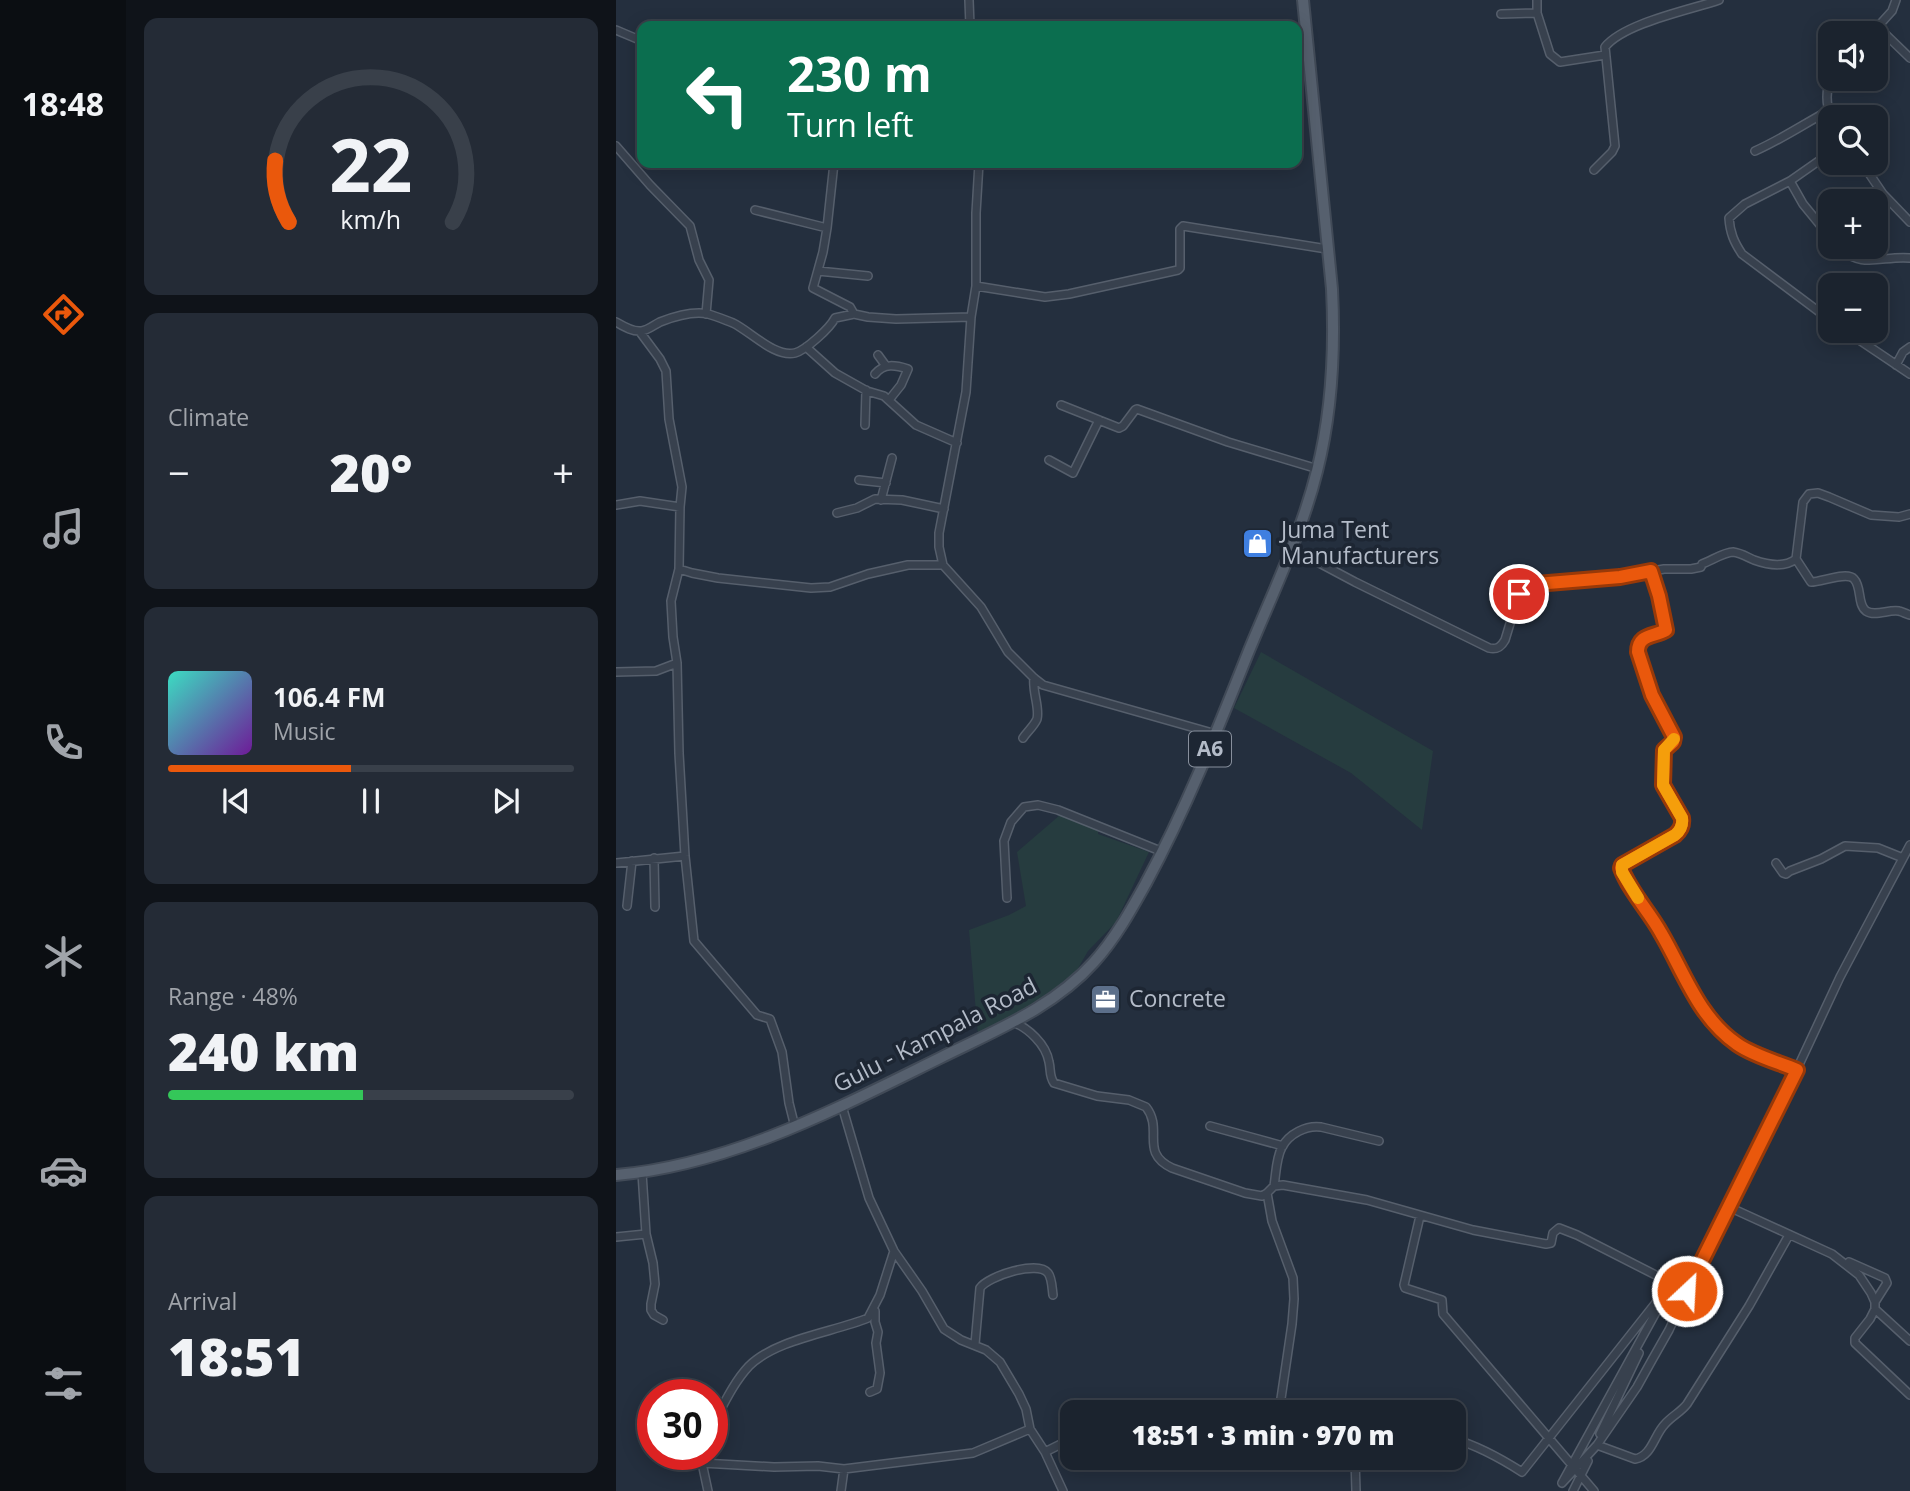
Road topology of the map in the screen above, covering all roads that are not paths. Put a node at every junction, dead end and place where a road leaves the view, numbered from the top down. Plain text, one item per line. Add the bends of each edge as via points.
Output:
1 (969, 0) edge
2 (1303, 0) edge
3 (1536, 0) edge
4 (1719, 0) edge
5 (1896, 0) edge
6 (1537, 13) junction
7 (1501, 14) dead end
8 (970, 21) edge
9 (1883, 21) edge
10 (616, 30) edge
11 (637, 39) edge
12 (1888, 40) edge
13 (1605, 55) junction
14 (1910, 58) edge
15 (1818, 120) edge
16 (616, 146) edge
17 (1755, 150) dead end
18 (1818, 161) edge
19 (833, 168) edge
20 (979, 168) edge
21 (1594, 170) dead end
22 (1870, 175) edge
23 (1790, 181) junction
24 (755, 210) dead end
25 (1818, 222) edge
26 (1910, 222) edge
27 (827, 228) junction
28 (1327, 249) junction
29 (1910, 258) edge
30 (1857, 259) edge
31 (1886, 259) edge
32 (1888, 259) edge
33 (818, 271) junction
34 (868, 275) dead end
35 (976, 286) junction
36 (1818, 311) edge
37 (706, 314) junction
38 (854, 314) junction
39 (971, 317) junction
40 (616, 322) edge
41 (640, 332) junction
42 (1864, 343) edge
43 (806, 347) junction
44 (1910, 347) edge
45 (878, 355) dead end
46 (1896, 365) junction
47 (886, 366) junction
48 (875, 374) dead end
49 (1910, 374) edge
50 (866, 390) junction
51 (889, 400) junction
52 (1061, 405) dead end
53 (1099, 420) junction
54 (865, 425) dead end
55 (957, 443) junction
56 (892, 458) dead end
57 (1049, 460) dead end
58 (1318, 469) junction
59 (859, 480) dead end
60 (886, 484) junction
61 (881, 499) junction
62 (616, 505) edge
63 (680, 508) junction
64 (944, 509) junction
65 (837, 513) dead end
66 (1910, 514) edge
67 (1293, 549) junction
68 (1796, 559) junction
69 (943, 565) junction
70 (679, 569) junction
71 (1651, 571) junction
72 (1910, 615) edge
73 (677, 663) junction
74 (616, 672) edge
75 (1034, 678) junction
76 (1216, 734) junction
77 (1023, 738) dead end
78 (1910, 845) edge
79 (1163, 852) junction
80 (685, 856) junction
81 (654, 858) junction
82 (1903, 858) junction
83 (632, 861) junction
84 (616, 863) edge
85 (1776, 863) dead end
86 (1007, 898) dead end
87 (627, 906) dead end
88 (655, 907) dead end
89 (1013, 1022) junction
90 (1797, 1070) junction
91 (842, 1106) junction
92 (795, 1126) junction
93 (1210, 1126) dead end
94 (1380, 1141) dead end
95 (1283, 1146) junction
96 (642, 1173) junction
97 (616, 1175) edge
98 (1274, 1186) junction
99 (1267, 1194) junction
100 (1729, 1207) junction
101 (1420, 1216) junction
102 (646, 1234) junction
103 (1789, 1236) junction
104 (616, 1237) edge
105 (894, 1251) junction
106 (1838, 1258) junction
107 (1672, 1283) junction
108 (1687, 1291) junction
109 (1053, 1295) dead end
110 (1875, 1305) junction
111 (875, 1307) junction
112 (663, 1320) dead end
113 (1910, 1342) edge
114 (975, 1344) junction
115 (870, 1392) dead end
116 (1910, 1395) edge
117 (728, 1398) edge
118 (1281, 1400) edge
119 (1030, 1429) junction
120 (1466, 1443) edge
121 (1060, 1444) edge
122 (1597, 1445) junction
123 (1045, 1452) junction
124 (728, 1462) edge
125 (844, 1469) junction
126 (704, 1470) edge
127 (1355, 1470) edge
128 (708, 1491) edge
129 (841, 1491) edge
130 (1063, 1491) edge
131 (1356, 1491) edge
132 (1573, 1491) edge
133 (1594, 1491) edge

1 - 8 street
2 - 28 main road, Gulu - Kampala Road / A6
3 - 6 street
4 - 13 street via 1660,17 1614,39 1605,47
5 - 9 street
6 - 7 street
6 - 13 street via 1550,54 1560,62
10 - 11 street
12 - 14 street
13 - 21 street via 1615,146
15 - 17 street
16 - 37 street via 691,226 709,280
18 - 23 street
19 - 27 street
20 - 35 street
22 - 26 street
23 - 25 street
23 - 36 street via 1738,209 1729,218 1730,231 1742,254
24 - 27 street
27 - 33 street
28 - 35 street via 1184,226 1180,229 1178,270 1045,297
28 - 58 main road, Gulu - Kampala Road / A6 via 1333,323 1330,392
29 - 32 street
30 - 31 street
33 - 34 street
33 - 38 street via 813,288 850,307
35 - 39 street
37 - 41 street via 663,321
37 - 43 street via 735,324 784,353
38 - 39 street
38 - 43 street via 835,318
39 - 55 street
40 - 41 street
41 - 63 street via 666,371 669,419 682,487
42 - 46 street
43 - 50 street via 835,373
44 - 46 street
45 - 47 street
46 - 49 street
47 - 48 street
47 - 51 street via 908,369
50 - 51 street
50 - 54 street
51 - 55 street via 916,425
52 - 53 street
53 - 57 street via 1073,473
53 - 58 street via 1120,428 1137,410
55 - 64 street
56 - 60 street
58 - 67 main road, Gulu - Kampala Road / A6
59 - 60 street
60 - 61 street
61 - 64 street
61 - 65 street
62 - 63 street via 640,501
63 - 70 street
64 - 69 street via 939,533
66 - 68 street via 1871,515 1818,493 1809,494 1803,502
67 - 71 street via 1489,649 1502,646 1524,585
67 - 76 main road, Gulu - Kampala Road / A6
68 - 71 street via 1780,565 1732,552 1696,569
68 - 72 street via 1811,582 1854,578 1868,612
69 - 70 street via 908,565 811,588
69 - 75 street via 981,607 1008,652
70 - 73 street via 671,601
71 - 90 street via 1666,630 1646,636 1638,652 1652,695 1674,737 1664,750 1663,785 1683,823 1675,835 1621,868 1709,1018 1738,1044
73 - 74 street via 656,671
73 - 80 street
75 - 76 street via 1043,685
75 - 77 street via 1038,711
76 - 79 main road, Gulu - Kampala Road / A6
78 - 82 street
79 - 86 street via 1058,810 1024,807 1011,822 1004,841
79 - 89 main road, Gulu - Kampala Road / A6 via 1095,961 1050,1001
80 - 81 street
80 - 92 street via 694,941 757,1015 770,1019 782,1052
81 - 83 street
81 - 88 street
82 - 85 street via 1878,848 1845,846 1786,874
82 - 90 street
83 - 84 street
83 - 87 street
89 - 91 main road, Gulu - Kampala Road / A6
89 - 99 street via 1027,1027 1043,1049 1054,1083 1146,1107 1153,1119 1156,1155 1161,1161 1245,1193
90 - 100 street
91 - 92 main road, Gulu - Kampala Road / A6
91 - 105 street via 869,1198
92 - 96 main road, Gulu - Kampala Road / A6 via 702,1159
93 - 95 street
94 - 95 street via 1312,1126
95 - 98 street
96 - 97 main road, Gulu - Kampala Road / A6
96 - 102 street
98 - 99 street
98 - 101 street via 1367,1200
99 - 118 street via 1293,1278 1292,1324
100 - 103 street
100 - 108 street
101 - 107 street via 1548,1244 1559,1228
101 - 133 street via 1405,1289 1442,1300 1443,1314
102 - 104 street
102 - 112 street via 655,1284 651,1310
103 - 106 street
103 - 122 street via 1687,1404 1661,1429 1646,1454 1635,1459
105 - 111 street
105 - 114 street via 944,1329
106 - 110 street via 1859,1275
106 - 110 street via 1885,1278 1887,1283
107 - 108 street
107 - 120 street via 1522,1472
107 - 122 street via 1562,1483
107 - 132 street
108 - 122 street via 1637,1387
109 - 114 street via 1050,1275 1034,1268 985,1282 980,1288
110 - 113 street
110 - 116 street via 1855,1343
111 - 115 street via 880,1373 877,1389
111 - 117 street via 869,1318 810,1335 761,1356
114 - 119 street via 1006,1370 1026,1409
119 - 123 street
119 - 125 street via 973,1453
121 - 123 street
123 - 130 street
124 - 125 street
125 - 129 street
126 - 128 street
127 - 131 street

